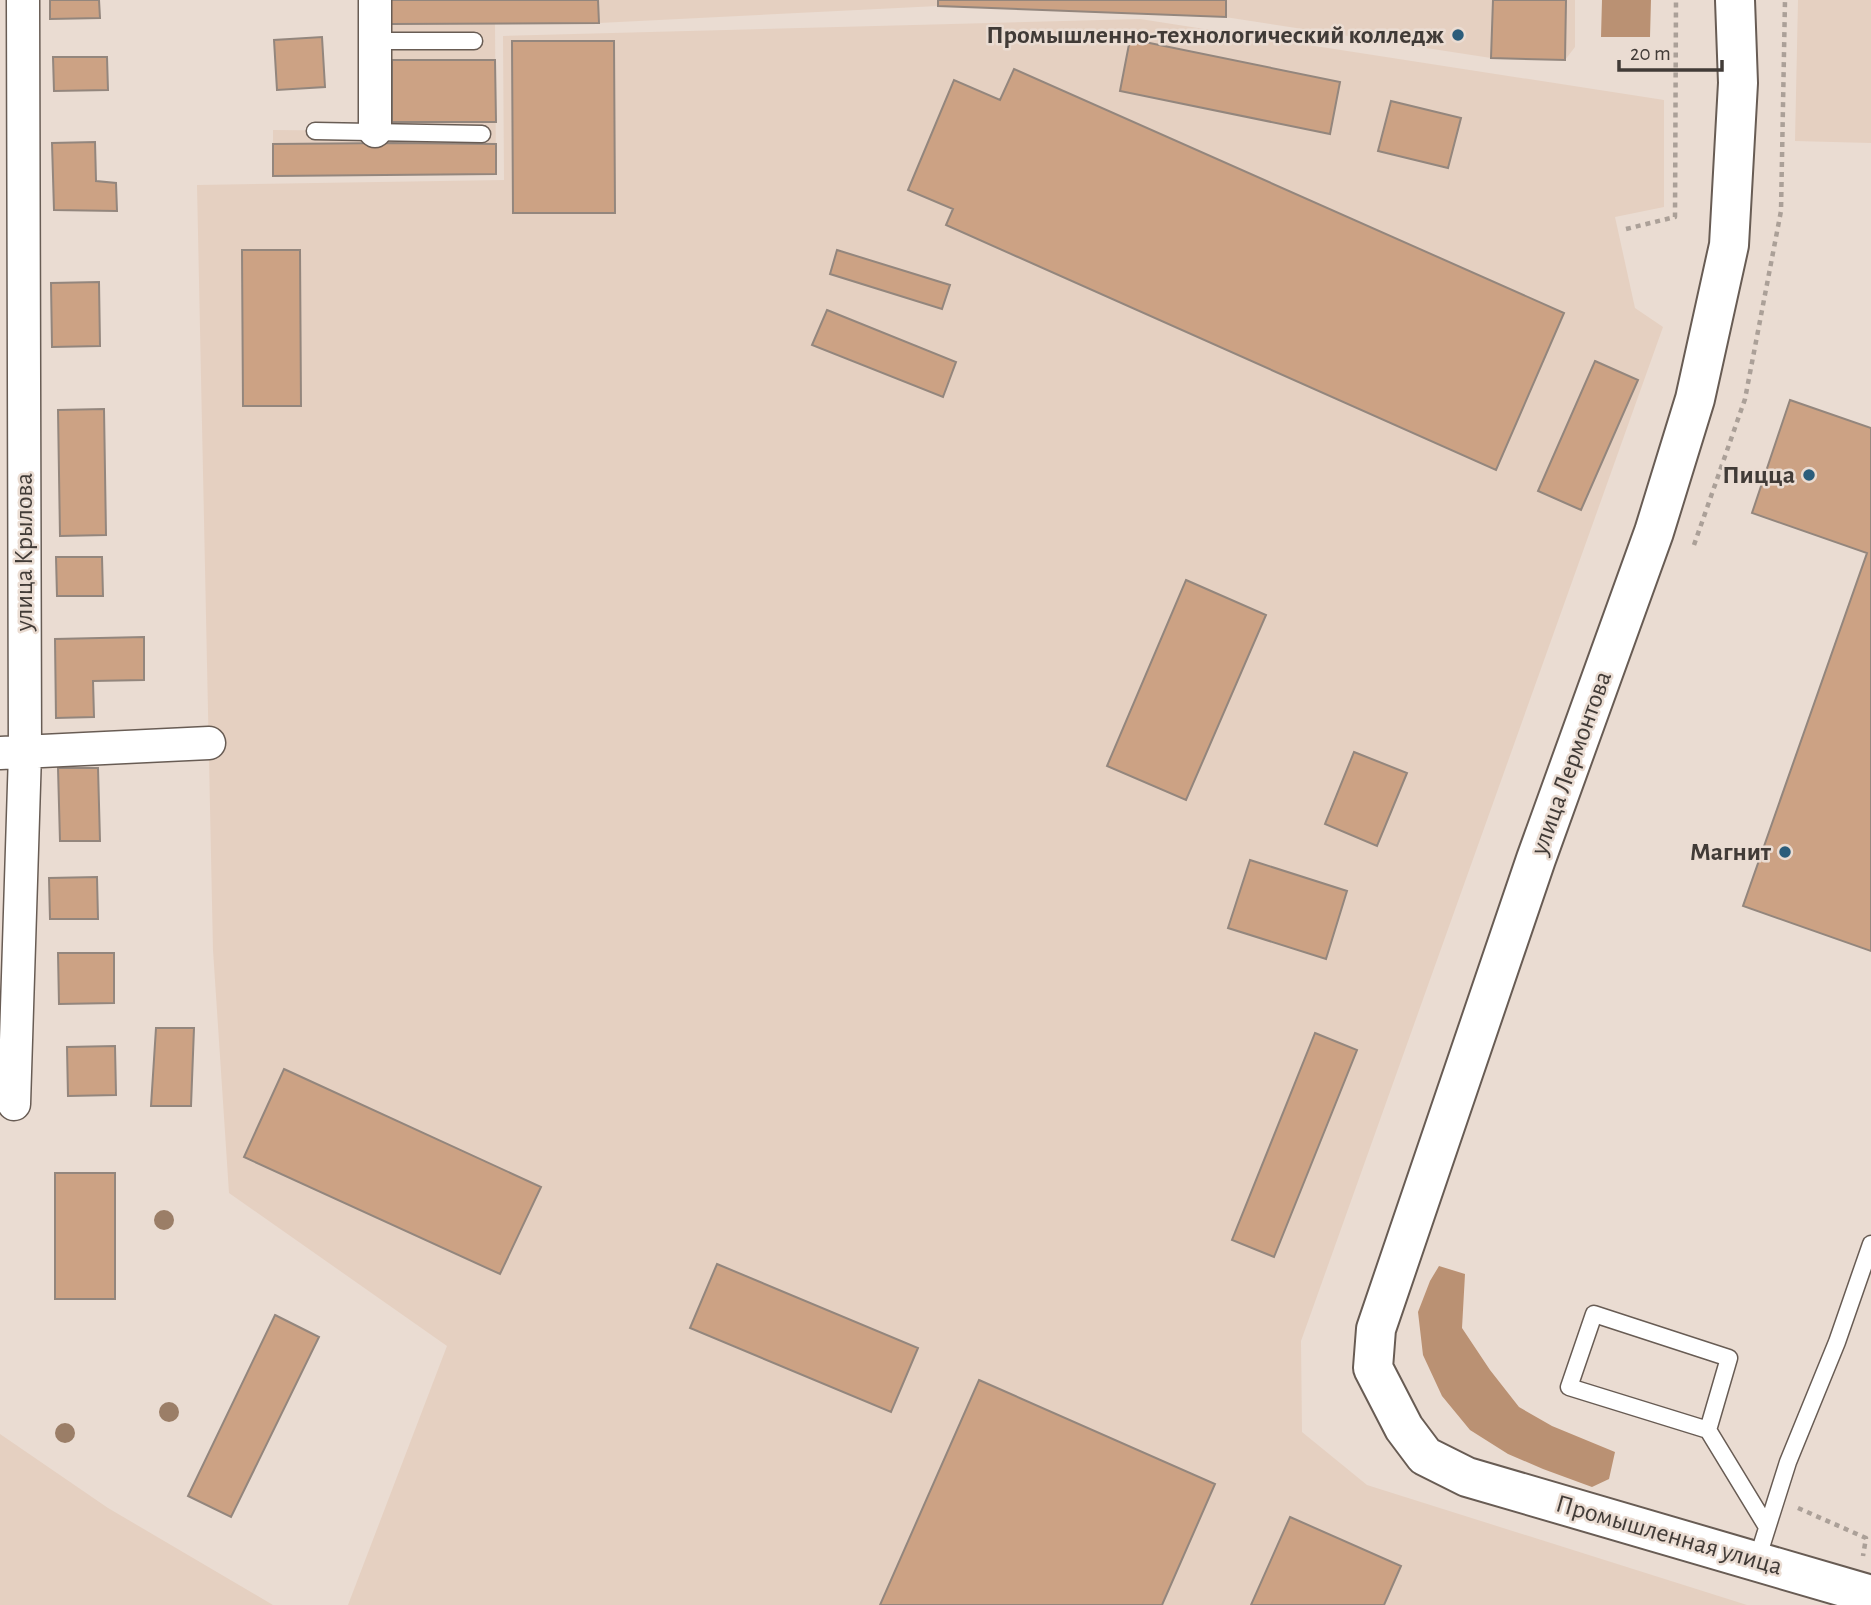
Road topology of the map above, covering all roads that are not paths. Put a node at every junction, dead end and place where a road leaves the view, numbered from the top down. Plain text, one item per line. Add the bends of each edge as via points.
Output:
1 (23, 0) edge
2 (375, 0) edge
3 (1735, 0) edge
4 (375, 41) junction
5 (474, 41) dead end
6 (315, 131) dead end
7 (375, 131) junction
8 (482, 134) dead end
9 (208, 743) dead end
10 (12, 753) edge
11 (14, 1104) dead end
12 (1871, 1244) edge
13 (1707, 1430) junction
14 (1467, 1477) joint
15 (1762, 1544) junction
16 (1864, 1593) edge

1 - 10 street, улица Крылова
2 - 4 street
3 - 14 street, улица Лермонтова via 1738,83 1729,244 1696,399 1654,532 1536,859 1376,1329 1373,1368 1404,1428 1425,1456
4 - 5 lane
4 - 7 street
6 - 7 lane
7 - 8 lane
9 - 10 street
10 - 11 street, улица Крылова
12 - 15 lane via 1837,1342 1787,1462
13 - 13 lane via 1729,1358 1594,1314 1569,1387
13 - 15 lane
14 - 15 street, Промышленная улица
15 - 16 street, Промышленная улица

